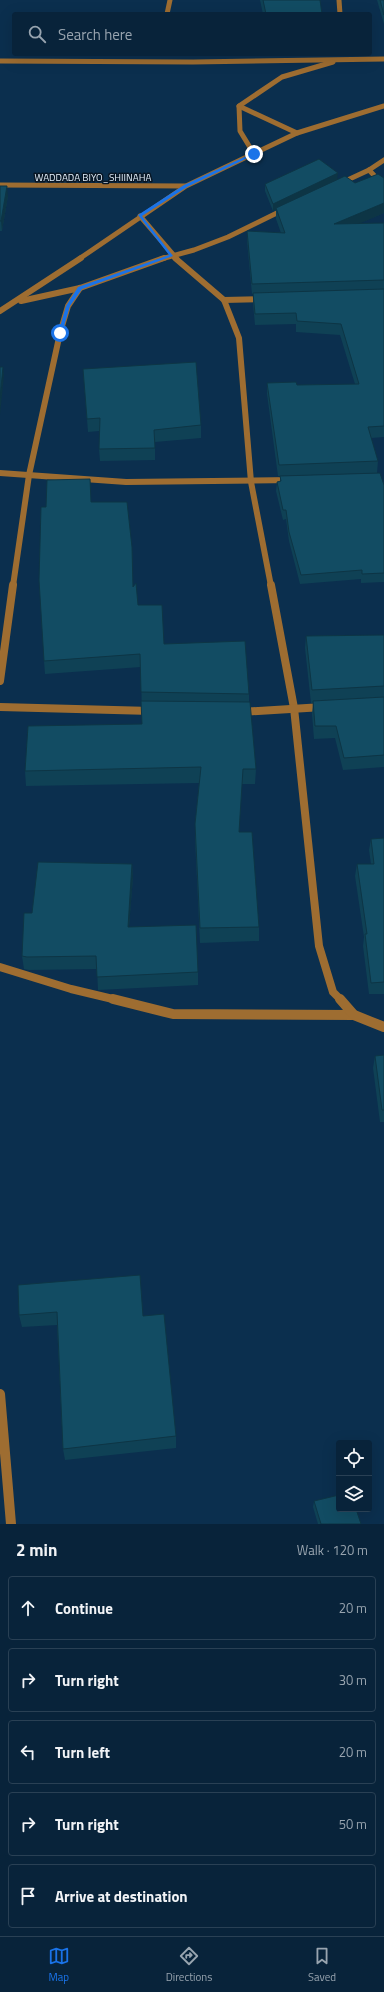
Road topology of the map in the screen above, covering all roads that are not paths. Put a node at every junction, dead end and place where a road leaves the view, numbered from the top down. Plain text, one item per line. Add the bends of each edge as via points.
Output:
1 (170, 0) edge
2 (339, 0) edge
3 (167, 12) edge
4 (340, 12) edge
5 (192, 56) edge
6 (343, 57) edge
7 (384, 59) edge
8 (0, 61) edge
9 (193, 62) junction
10 (239, 106) junction
11 (384, 106) edge
12 (297, 133) junction
13 (254, 154) junction
14 (384, 160) edge
15 (369, 170) junction
16 (0, 186) edge
17 (186, 186) junction
18 (334, 186) edge
19 (384, 186) edge
20 (291, 206) edge
21 (140, 216) junction
22 (172, 255) junction
23 (80, 288) junction
24 (272, 299) edge
25 (224, 300) junction
26 (16, 302) junction
27 (0, 311) edge
28 (0, 473) edge
29 (29, 475) junction
30 (298, 480) edge
31 (251, 482) junction
32 (0, 681) edge
33 (331, 706) edge
34 (0, 708) edge
35 (294, 708) junction
36 (160, 711) edge
37 (232, 713) edge
38 (0, 967) edge
39 (354, 1015) junction
40 (384, 1027) edge
41 (0, 1394) edge
42 (11, 1524) edge

1 - 3 street
2 - 4 street
5 - 9 street
6 - 7 street
6 - 9 street
6 - 10 street via 282,77
8 - 9 street
10 - 12 street
10 - 13 street via 240,131
11 - 12 street
12 - 13 street
13 - 17 street
14 - 15 street
15 - 18 street
15 - 19 street
16 - 17 street, WADDADA BIYO_SHIINAHA
17 - 21 street
20 - 22 street via 228,237
21 - 22 street
21 - 26 street
22 - 23 street
22 - 25 street
23 - 26 street
23 - 29 street via 68,306 60,333
24 - 25 street
25 - 31 street via 238,338
26 - 27 street
28 - 29 street
29 - 31 street via 126,482
29 - 32 street
30 - 31 street
31 - 35 street
33 - 35 street
34 - 36 street
35 - 37 street
35 - 39 street via 319,946 333,992
38 - 39 street via 70,989 172,1014
39 - 40 street
41 - 42 street

